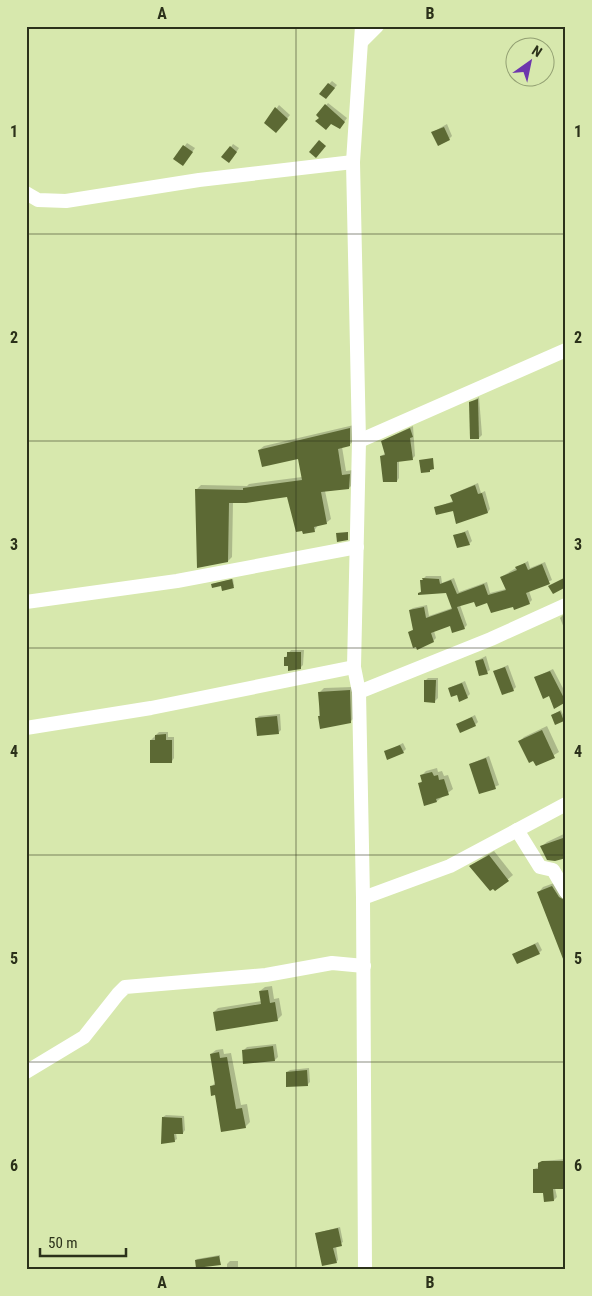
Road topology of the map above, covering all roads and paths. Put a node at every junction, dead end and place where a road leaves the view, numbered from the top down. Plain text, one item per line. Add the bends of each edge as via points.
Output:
1 (362, 26) edge
2 (377, 26) edge
3 (361, 42) junction
4 (353, 162) junction
5 (26, 193) edge
6 (566, 350) edge
7 (359, 441) junction
8 (357, 546) junction
9 (26, 602) edge
10 (566, 605) edge
11 (354, 667) junction
12 (359, 692) junction
13 (26, 728) edge
14 (566, 804) edge
15 (517, 830) junction
16 (566, 892) edge
17 (363, 898) junction
18 (364, 966) junction
19 (26, 1072) edge
20 (365, 1270) edge

1 - 3 street
2 - 3 street
3 - 4 street
4 - 5 street via 199,180 66,201 38,200
4 - 7 street
6 - 7 street
7 - 8 street
8 - 9 street via 177,581
8 - 11 street
10 - 12 street via 492,639
11 - 12 street
11 - 13 street via 151,708
12 - 17 street
14 - 15 street
15 - 16 street via 540,867 553,870
15 - 17 street via 450,866
17 - 18 street
18 - 19 street via 332,963 266,975 126,987 84,1037
18 - 20 street

